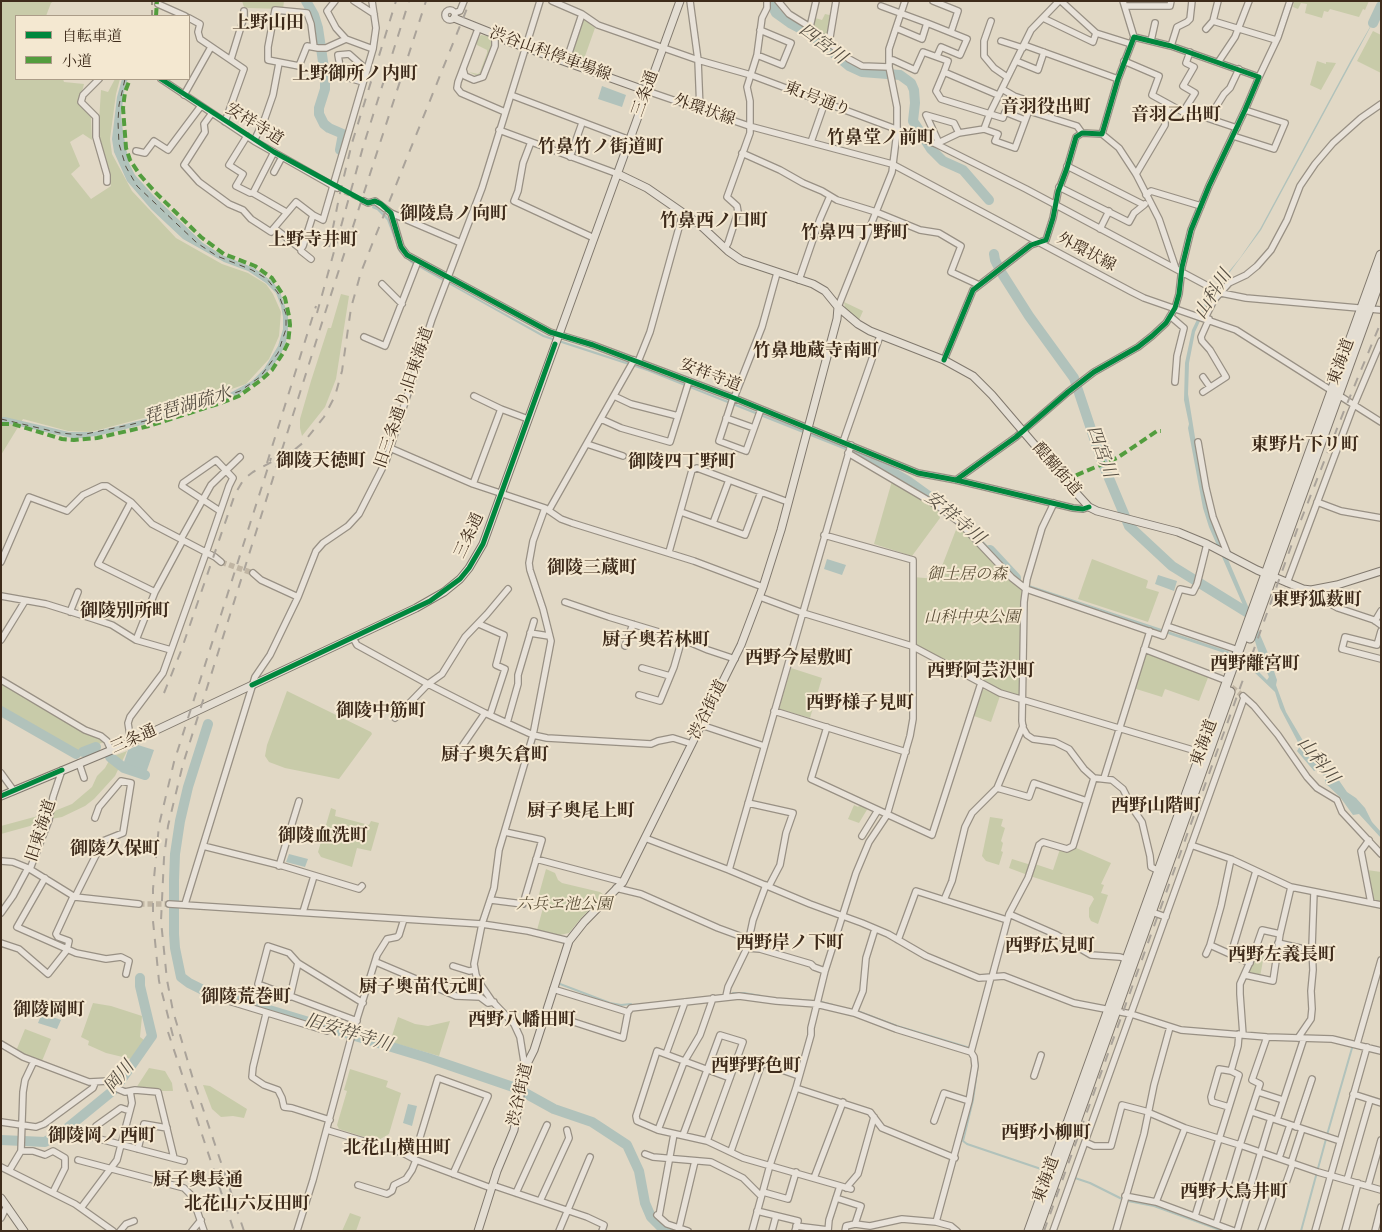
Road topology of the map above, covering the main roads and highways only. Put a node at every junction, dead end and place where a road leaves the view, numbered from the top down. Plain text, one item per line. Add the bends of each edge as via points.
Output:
1 (680, 1) edge
2 (454, 16) road end
3 (647, 91) junction
4 (618, 174) junction
5 (1381, 255) edge
6 (1381, 276) edge
7 (838, 307) junction
8 (1365, 308) junction
9 (1381, 571) edge
10 (1269, 575) junction
11 (1205, 754) junction
12 (1, 796) edge
13 (1148, 910) junction
14 (1112, 1011) junction
15 (1, 1198) edge
16 (24, 1231) edge
17 (478, 1231) edge
18 (1029, 1231) edge
19 (1037, 1231) edge

1 - 3 main road, 三条通
2 - 3 main road, 渋谷山科停車場線 via 507,42
3 - 4 main road, 三条通
4 - 7 main road, 醍醐街道 via 647,188 699,224 742,260 820,287
4 - 12 main road, 三条通 via 483,544 460,579 430,601 353,638 131,742
5 - 8 highway, 東海道
6 - 8 highway, 東海道
7 - 10 main road, 醍醐街道 via 858,324 880,336 944,360 973,376 1089,507 1118,518 1171,530
7 - 17 main road, 渋谷街道 via 838,319 808,431 760,597 735,658 623,882 569,941 534,1050 525,1068 514,1130
8 - 10 highway, 東海道
9 - 10 main road, 醍醐街道 via 1311,590
10 - 11 highway, 東海道
11 - 13 highway, 東海道
11 - 13 highway, 東海道 via 1159,871
13 - 14 highway, 東海道
14 - 18 highway, 東海道
14 - 19 highway, 東海道
15 - 16 main road

